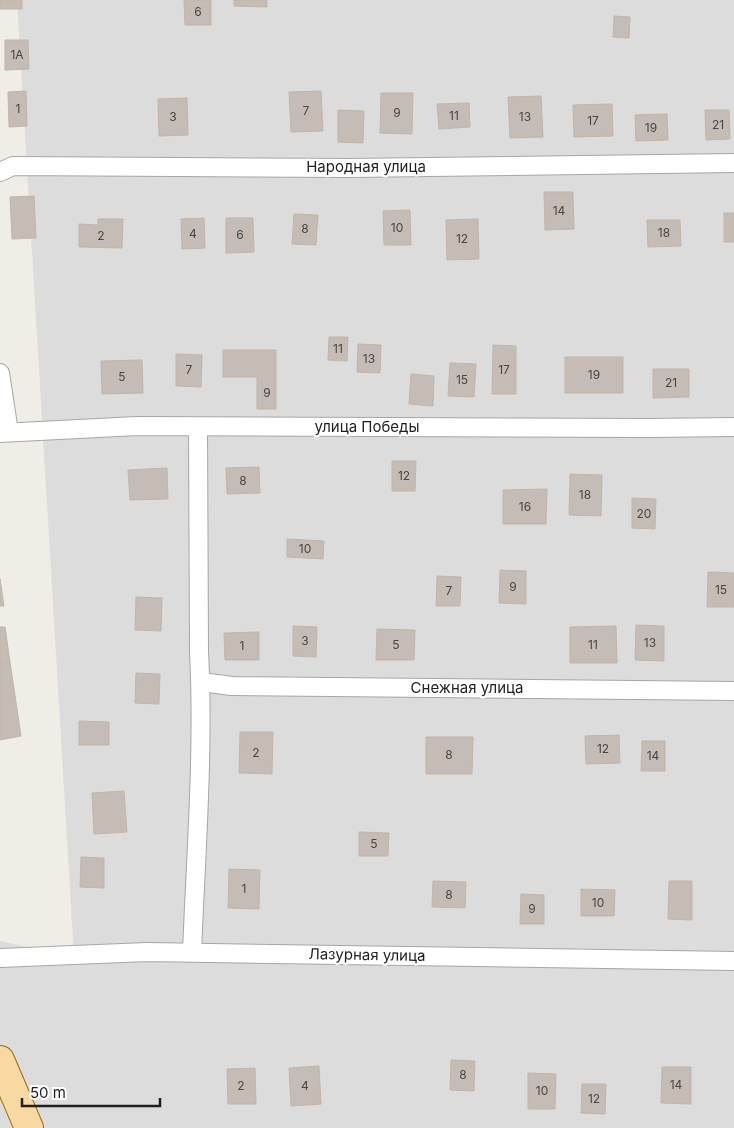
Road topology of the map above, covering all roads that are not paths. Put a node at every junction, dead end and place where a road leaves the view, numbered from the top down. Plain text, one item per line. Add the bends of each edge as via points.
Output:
1 (734, 163) edge
2 (0, 172) edge
3 (0, 373) edge
4 (198, 427) junction
5 (734, 427) edge
6 (4, 433) edge
7 (201, 682) junction
8 (734, 690) edge
9 (192, 952) junction
10 (0, 958) edge
11 (734, 961) edge
12 (0, 1060) edge
13 (29, 1128) edge

1 - 2 street, Народная улица via 349,168 13,166
3 - 6 street
4 - 5 street, улица Победы
4 - 6 street, улица Победы via 137,426
4 - 7 street
7 - 8 street, Снежная улица via 232,686
7 - 9 street
9 - 10 street, Лазурная улица
9 - 11 street, Лазурная улица
12 - 13 main road

